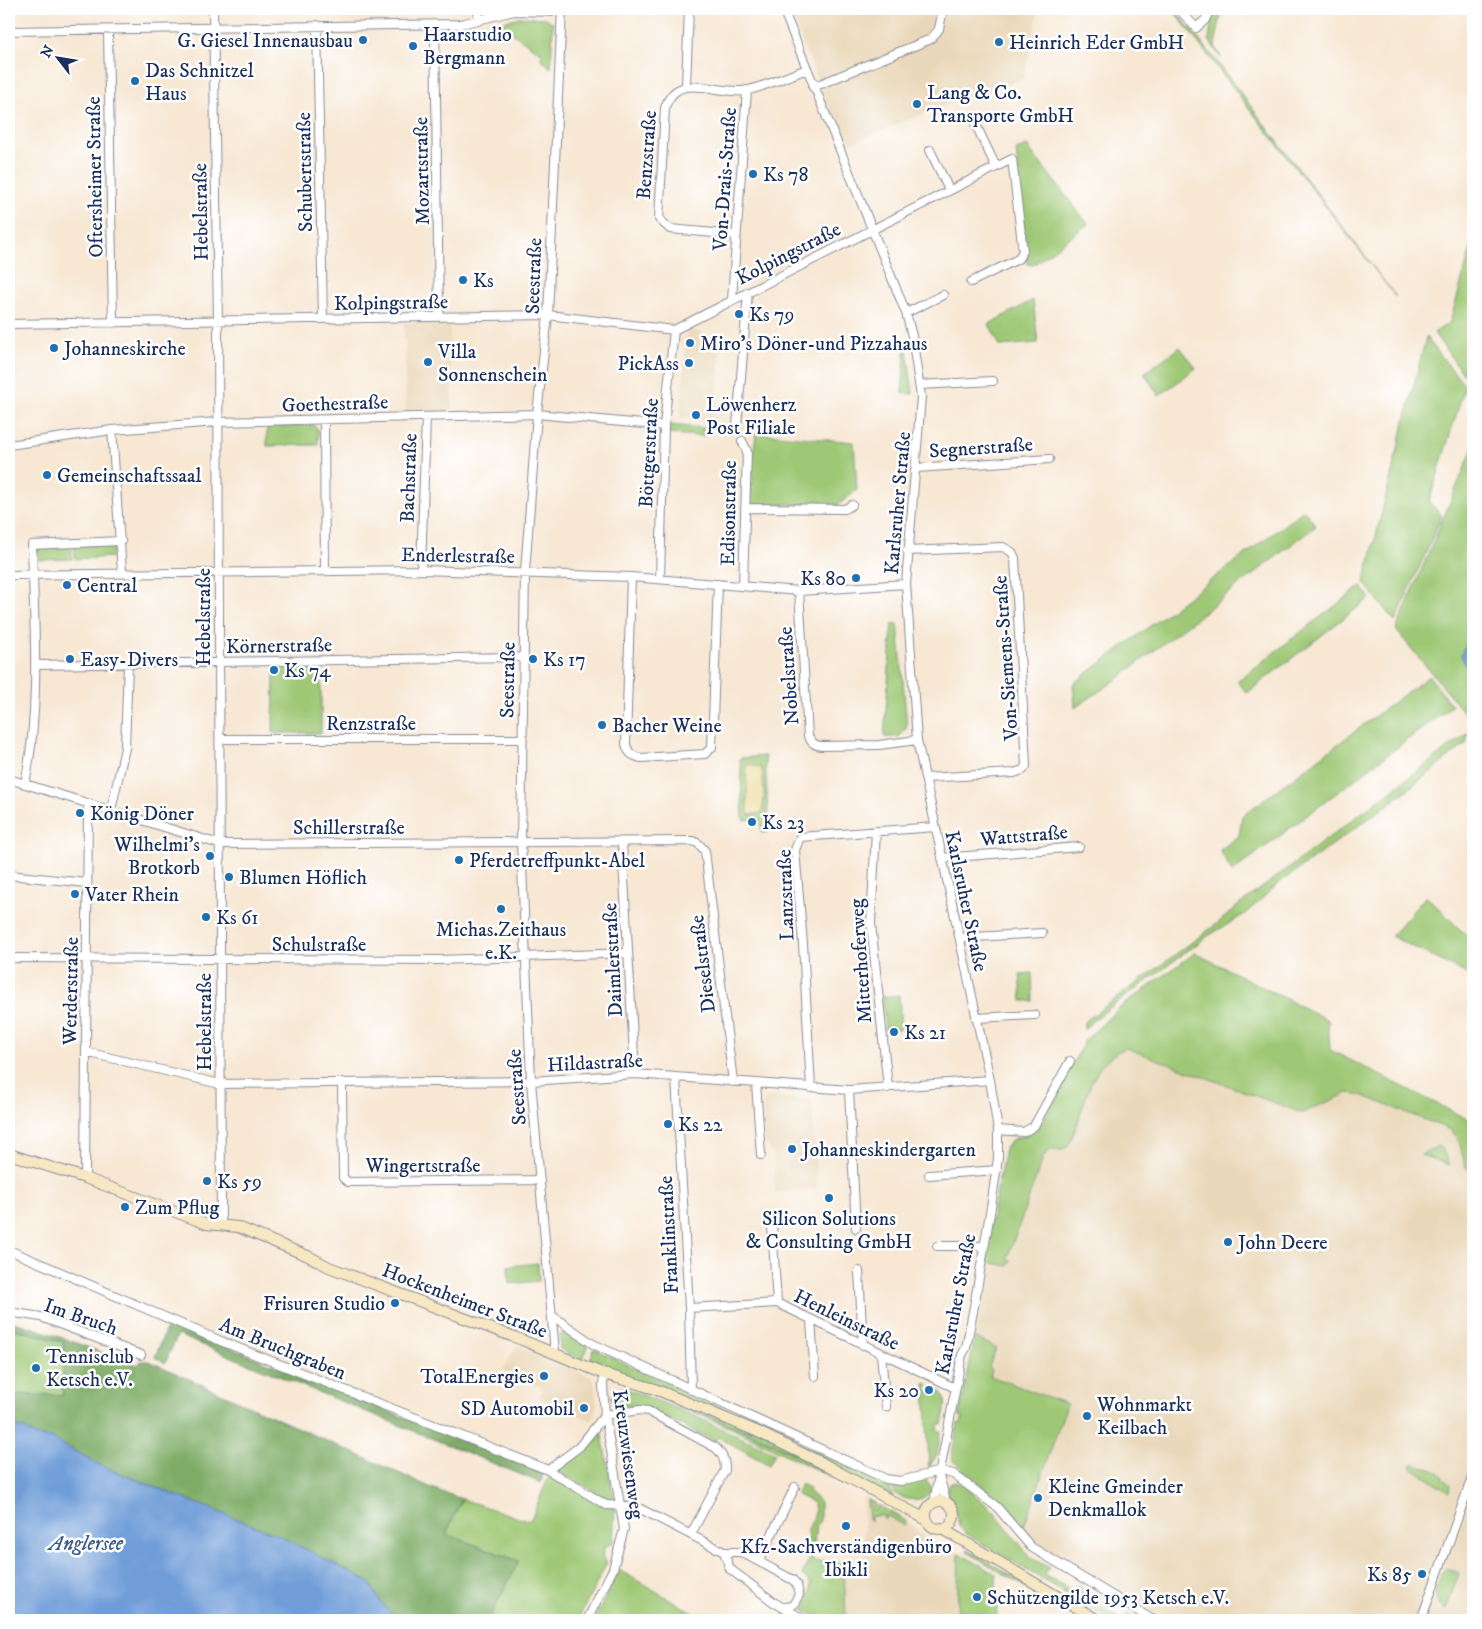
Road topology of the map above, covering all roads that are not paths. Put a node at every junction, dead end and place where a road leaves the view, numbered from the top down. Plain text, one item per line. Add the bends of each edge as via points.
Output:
1 (214, 9) edge
2 (478, 9) edge
3 (690, 9) edge
4 (783, 9) edge
5 (943, 9) edge
6 (1179, 9) edge
7 (1210, 9) edge
8 (562, 10) edge
9 (478, 21) junction
10 (435, 24) junction
11 (317, 25) junction
12 (214, 28) junction
13 (9, 31) edge
14 (108, 31) junction
15 (807, 70) junction
16 (686, 85) junction
17 (813, 87) junction
18 (747, 90) junction
19 (976, 125) dead end
20 (930, 150) dead end
21 (996, 167) junction
22 (949, 190) junction
23 (872, 229) junction
24 (736, 235) junction
25 (971, 282) dead end
26 (748, 292) junction
27 (943, 295) dead end
28 (732, 299) junction
29 (906, 313) junction
30 (548, 315) junction
31 (9, 316) edge
32 (439, 317) junction
33 (323, 319) junction
34 (218, 321) junction
35 (112, 322) junction
36 (9, 324) edge
37 (674, 330) junction
38 (993, 382) dead end
39 (920, 385) junction
40 (537, 414) junction
41 (426, 417) junction
42 (324, 420) junction
43 (218, 422) junction
44 (664, 426) junction
45 (737, 426) dead end
46 (112, 430) junction
47 (742, 441) dead end
48 (9, 445) edge
49 (1049, 459) dead end
50 (916, 468) junction
51 (852, 505) dead end
52 (745, 508) junction
53 (121, 541) junction
54 (908, 551) junction
55 (421, 570) junction
56 (325, 571) junction
57 (122, 572) junction
58 (220, 572) junction
59 (525, 572) junction
60 (9, 574) edge
61 (33, 574) junction
62 (631, 577) junction
63 (660, 579) junction
64 (718, 584) junction
65 (906, 584) junction
66 (743, 586) junction
67 (799, 591) junction
68 (523, 657) junction
69 (219, 662) junction
70 (128, 664) junction
71 (36, 665) junction
72 (522, 738) junction
73 (220, 740) junction
74 (917, 740) junction
75 (925, 778) junction
76 (9, 779) edge
77 (24, 784) junction
78 (88, 804) junction
79 (111, 810) junction
80 (935, 827) junction
81 (876, 831) junction
82 (520, 842) junction
83 (622, 843) junction
84 (219, 844) junction
85 (698, 844) joint
86 (1080, 847) dead end
87 (942, 858) junction
88 (9, 875) edge
89 (87, 883) junction
90 (1042, 933) dead end
91 (960, 938) junction
92 (628, 953) junction
93 (9, 958) edge
94 (88, 958) junction
95 (525, 958) junction
96 (220, 960) junction
97 (1035, 1015) dead end
98 (976, 1018) junction
99 (86, 1052) junction
100 (1070, 1061) dead end
101 (636, 1074) junction
102 (676, 1078) junction
103 (990, 1080) junction
104 (531, 1081) junction
105 (342, 1082) junction
106 (733, 1082) junction
107 (756, 1083) junction
108 (220, 1084) junction
109 (811, 1088) junction
110 (888, 1088) junction
111 (849, 1090) junction
112 (998, 1130) junction
113 (9, 1154) edge
114 (761, 1155) dead end
115 (997, 1170) junction
116 (929, 1175) dead end
117 (85, 1178) junction
118 (539, 1180) junction
119 (220, 1226) junction
120 (772, 1226) dead end
121 (856, 1228) dead end
122 (937, 1246) dead end
123 (983, 1246) junction
124 (9, 1250) edge
125 (859, 1271) dead end
126 (777, 1303) junction
127 (689, 1308) junction
128 (9, 1312) edge
129 (554, 1317) junction
130 (811, 1321) junction
131 (863, 1345) junction
132 (555, 1353) junction
133 (881, 1354) junction
134 (141, 1355) dead end
135 (604, 1374) junction
136 (815, 1376) dead end
137 (955, 1388) junction
138 (691, 1390) junction
139 (886, 1407) dead end
140 (605, 1415) junction
141 (548, 1470) junction
142 (941, 1474) junction
143 (1473, 1475) edge
144 (795, 1487) dead end
145 (946, 1502) junction
146 (932, 1503) junction
147 (621, 1504) junction
148 (899, 1505) junction
149 (927, 1520) junction
150 (953, 1520) junction
151 (942, 1528) junction
152 (691, 1534) junction
153 (966, 1542) junction
154 (724, 1552) junction
155 (759, 1561) junction
156 (782, 1608) junction
157 (587, 1620) edge
158 (805, 1620) edge
159 (1098, 1620) edge
160 (1153, 1620) edge
161 (1421, 1620) edge

1 - 12 street, Hebelstraße
2 - 9 street
3 - 16 street
4 - 15 street, Karlsruher Straße
5 - 17 street via 939,29 931,39
6 - 7 street via 1196,28
8 - 9 street via 514,12
8 - 30 street, Seestraße
9 - 10 street
10 - 11 street
10 - 32 street, Mozartstraße
11 - 12 street
11 - 33 street, Schubertstraße
12 - 14 street
12 - 34 street, Hebelstraße
13 - 14 street
14 - 35 street, Oftersheimer Straße
15 - 17 street, Karlsruher Straße
15 - 18 street
16 - 18 street
16 - 24 street, Benzstraße via 672,94 665,108 659,219 670,229
17 - 23 street, Karlsruher Straße
18 - 24 street, Von-Drais-Straße
19 - 21 street
20 - 22 street
21 - 22 street, Kolpingstraße
21 - 25 street, Kolpingstraße via 1012,159 1023,251 1018,259
22 - 23 street, Kolpingstraße
23 - 26 street, Kolpingstraße
23 - 29 street, Karlsruher Straße
24 - 28 street, Von-Drais-Straße
26 - 28 street, Kolpingstraße
26 - 45 street
27 - 29 street
28 - 37 street, Kolpingstraße
29 - 39 street, Karlsruher Straße
30 - 32 street, Kolpingstraße
30 - 37 street, Kolpingstraße
30 - 40 street, Seestraße
31 - 36 street
32 - 33 street, Kolpingstraße
33 - 34 street, Kolpingstraße
34 - 35 street, Kolpingstraße
34 - 43 street, Hebelstraße
35 - 36 street, Kolpingstraße
37 - 44 street, Böttgerstraße
38 - 39 street
39 - 50 street, Karlsruher Straße
40 - 41 street, Goethestraße
40 - 44 street, Goethestraße
40 - 59 street, Seestraße
41 - 42 street, Goethestraße
41 - 55 street, Bachstraße
42 - 43 street, Goethestraße
42 - 56 street
43 - 46 street, Goethestraße
43 - 58 street, Hebelstraße
44 - 63 street, Böttgerstraße
46 - 48 street, Goethestraße
46 - 53 street
47 - 52 street, Edisonstraße via 747,452
49 - 50 street, Segnerstraße
50 - 54 street, Karlsruher Straße
51 - 52 street via 845,509
52 - 66 street, Edisonstraße
53 - 57 street
53 - 61 street via 32,545
54 - 65 street, Karlsruher Straße
54 - 75 street, Von-Siemens-Straße via 1003,547 1015,558 1026,766 1014,773
55 - 56 street, Enderlestraße
55 - 59 street, Enderlestraße
56 - 58 street, Enderlestraße
57 - 58 street, Enderlestraße
57 - 61 street, Enderlestraße
58 - 69 street, Hebelstraße
59 - 62 street, Enderlestraße
59 - 68 street, Seestraße
60 - 61 street, Enderlestraße
61 - 71 street
62 - 63 street, Enderlestraße
62 - 64 street via 626,744 633,756 641,758 704,754 712,747
63 - 64 street, Enderlestraße
64 - 66 street, Enderlestraße
65 - 67 street, Enderlestraße
65 - 74 street, Karlsruher Straße
66 - 67 street, Enderlestraße
67 - 74 street, Nobelstraße via 808,736 811,741 823,746 879,745
68 - 69 street, Körnerstraße
68 - 72 street, Seestraße
69 - 70 street, Körnerstraße
69 - 73 street, Hebelstraße
70 - 71 street, Körnerstraße
70 - 79 street via 125,748
71 - 77 street via 32,736
72 - 73 street, Renzstraße
72 - 82 street, Seestraße
73 - 84 street, Hebelstraße
74 - 75 street, Karlsruher Straße
75 - 80 street, Karlsruher Straße
76 - 77 street, Schillerstraße
77 - 78 street, Schillerstraße
78 - 79 street, Schillerstraße
78 - 89 street, Werderstraße
79 - 84 street, Schillerstraße
80 - 81 street, Lanzstraße
80 - 87 street, Karlsruher Straße
81 - 109 street, Lanzstraße via 800,837 795,850
81 - 110 street, Mitterhoferweg via 871,932
82 - 83 street, Schillerstraße
82 - 84 street, Schillerstraße
82 - 95 street, Seestraße
83 - 85 street, Schillerstraße via 693,841
83 - 92 street, Daimlerstraße
84 - 96 street, Hebelstraße
85 - 106 street, Dieselstraße via 705,851
86 - 87 street, Wattstraße
87 - 91 street, Karlsruher Straße
88 - 89 street
89 - 94 street, Werderstraße
90 - 91 street
91 - 98 street, Karlsruher Straße
92 - 95 street, Schulstraße
92 - 101 street, Daimlerstraße
93 - 94 street, Schulstraße
94 - 96 street, Schulstraße
94 - 99 street, Werderstraße
95 - 96 street, Schulstraße
95 - 104 street, Seestraße
96 - 108 street, Hebelstraße
97 - 98 street
98 - 103 street, Karlsruher Straße
99 - 108 street, Hildastraße
99 - 117 street, Werderstraße
100 - 112 street via 1034,1126 1024,1132
101 - 102 street, Hildastraße
101 - 104 street, Hildastraße
102 - 106 street, Hildastraße
102 - 127 street, Franklinstraße
103 - 110 street, Hildastraße
103 - 112 street, Karlsruher Straße
104 - 105 street, Hildastraße
104 - 118 street, Seestraße
105 - 108 street, Hildastraße
105 - 118 street, Wingertstraße via 343,1178 348,1182
106 - 107 street, Hildastraße
107 - 109 street, Hildastraße
107 - 114 street
108 - 119 street, Hebelstraße
109 - 111 street, Hildastraße
110 - 111 street, Hildastraße
111 - 121 street
112 - 115 street, Karlsruher Straße
113 - 117 street, Hockenheimer Straße
115 - 116 street
115 - 123 street, Karlsruher Straße
117 - 119 street, Hockenheimer Straße
118 - 129 street, Seestraße
119 - 132 street, Hockenheimer Straße via 238,1227 329,1267
120 - 126 street
122 - 123 street
123 - 137 street, Karlsruher Straße via 975,1301
124 - 141 street, Am Bruchgraben via 223,1342
125 - 131 street
126 - 127 street, Henleinstraße
126 - 130 street, Henleinstraße
127 - 138 street, Franklinstraße
128 - 134 street, Im Bruch via 40,1317
129 - 132 street, Seestraße
129 - 138 street, Hockenheimer Straße via 593,1344
130 - 131 street, Henleinstraße
130 - 136 street
131 - 133 street, Henleinstraße
132 - 135 street, Hockenheimer Straße
133 - 137 street, Henleinstraße
133 - 139 street
135 - 140 street, Kreuzwiesenweg
135 - 148 street, Hockenheimer Straße via 655,1390 756,1431
137 - 142 street, Karlsruher Straße
138 - 142 street, Hockenheimer Straße via 889,1480
140 - 141 street via 579,1447
140 - 147 street, Kreuzwiesenweg
140 - 152 street via 640,1410 648,1412 722,1454 725,1470
141 - 147 street, Am Bruchgraben via 606,1505
142 - 145 street, Karlsruher Straße
142 - 146 street, Karlsruher Straße
142 - 160 street via 953,1474 997,1507 1031,1547
143 - 161 street
144 - 155 street
145 - 146 street
145 - 150 street via 953,1512
146 - 148 street
146 - 149 street via 926,1511
147 - 152 street, Am Bruchgraben via 635,1506
147 - 157 street, Kreuzwiesenweg via 624,1529 617,1557
148 - 149 street, Hockenheimer Straße
149 - 151 street via 932,1526
150 - 151 street
150 - 153 street
151 - 153 street
152 - 154 street, Am Bruchgraben
153 - 159 street
154 - 155 street via 741,1552
154 - 156 street via 730,1569
155 - 156 street via 797,1585 799,1595 793,1605
156 - 158 street

